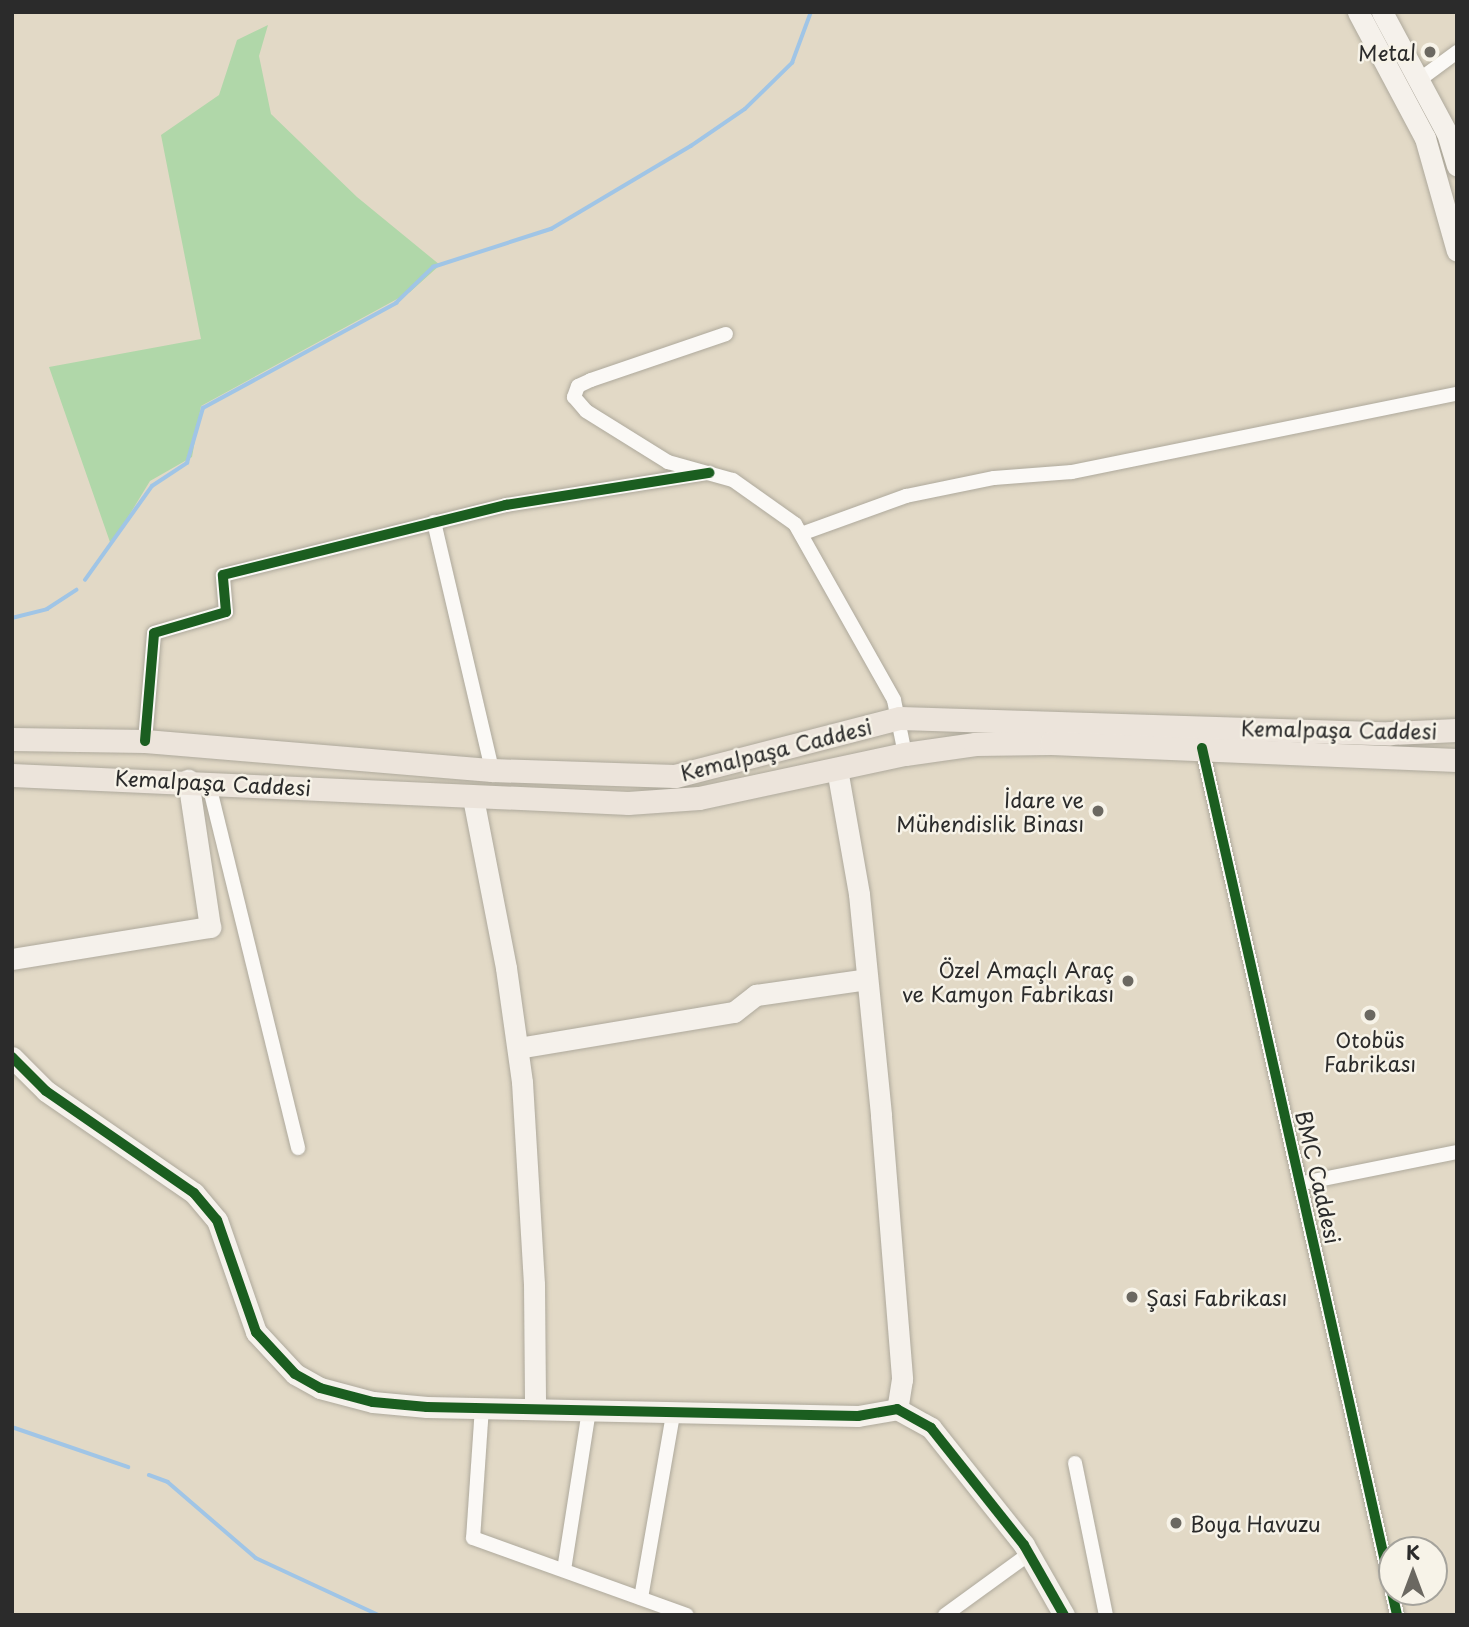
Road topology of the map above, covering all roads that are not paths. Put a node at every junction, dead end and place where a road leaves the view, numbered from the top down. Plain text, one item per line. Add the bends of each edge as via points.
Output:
1 (1358, 12) edge
2 (1382, 12) edge
3 (1457, 52) edge
4 (1419, 80) junction
5 (1457, 165) edge
6 (1457, 251) edge
7 (726, 334) dead end
8 (1457, 394) edge
9 (709, 474) junction
10 (434, 522) junction
11 (801, 534) junction
12 (900, 719) junction
13 (1457, 730) edge
14 (12, 739) edge
15 (145, 741) junction
16 (1202, 748) junction
17 (905, 754) junction
18 (1457, 760) edge
19 (836, 769) junction
20 (492, 770) junction
21 (12, 775) edge
22 (198, 780) junction
23 (473, 798) junction
24 (12, 959) edge
25 (867, 979) junction
26 (517, 1048) junction
27 (12, 1057) edge
28 (298, 1148) dead end
29 (1457, 1152) edge
30 (1303, 1183) junction
31 (482, 1407) junction
32 (535, 1408) junction
33 (897, 1409) junction
34 (589, 1411) junction
35 (673, 1415) junction
36 (1075, 1464) dead end
37 (1029, 1554) junction
38 (564, 1570) junction
39 (641, 1598) junction
40 (687, 1615) edge
41 (945, 1615) edge
42 (1064, 1615) edge
43 (1106, 1615) edge
44 (1397, 1615) edge

1 - 6 street via 1425,138
2 - 4 street
3 - 4 street
4 - 5 street via 1447,133
7 - 9 street via 591,380 578,386 574,397 586,411 668,462
8 - 11 street via 1072,472 994,478 906,496
9 - 10 street via 506,505
9 - 11 street via 733,480 795,524
10 - 15 street via 223,575 226,612 154,633
10 - 20 street
11 - 12 street
12 - 13 main road, Kemalpaşa Caddesi via 1390,733
12 - 17 street
12 - 20 main road, Kemalpaşa Caddesi via 675,776
14 - 15 main road, Kemalpaşa Caddesi
15 - 20 main road, Kemalpaşa Caddesi
16 - 17 main road, Kemalpaşa Caddesi via 988,744
16 - 18 main road, Kemalpaşa Caddesi
16 - 30 street, BMC Caddesi
17 - 19 main road, Kemalpaşa Caddesi
19 - 23 main road, Kemalpaşa Caddesi via 699,798 628,803
19 - 25 street via 859,894
21 - 22 main road, Kemalpaşa Caddesi
22 - 23 main road, Kemalpaşa Caddesi
22 - 24 street via 210,926
22 - 28 street
23 - 26 street
25 - 26 street via 756,995 734,1012
25 - 33 street via 902,1379
26 - 32 street via 534,1284
27 - 31 street via 46,1091 194,1193 216,1220 256,1332 295,1374 320,1388 373,1402
29 - 30 street
30 - 44 street, BMC Caddesi
31 - 32 street
31 - 38 street via 472,1538
32 - 34 street
33 - 35 street via 858,1416
33 - 37 street via 931,1428
34 - 35 street
34 - 38 street
35 - 39 street
36 - 43 street
37 - 41 street
37 - 42 street
38 - 39 street
39 - 40 street

